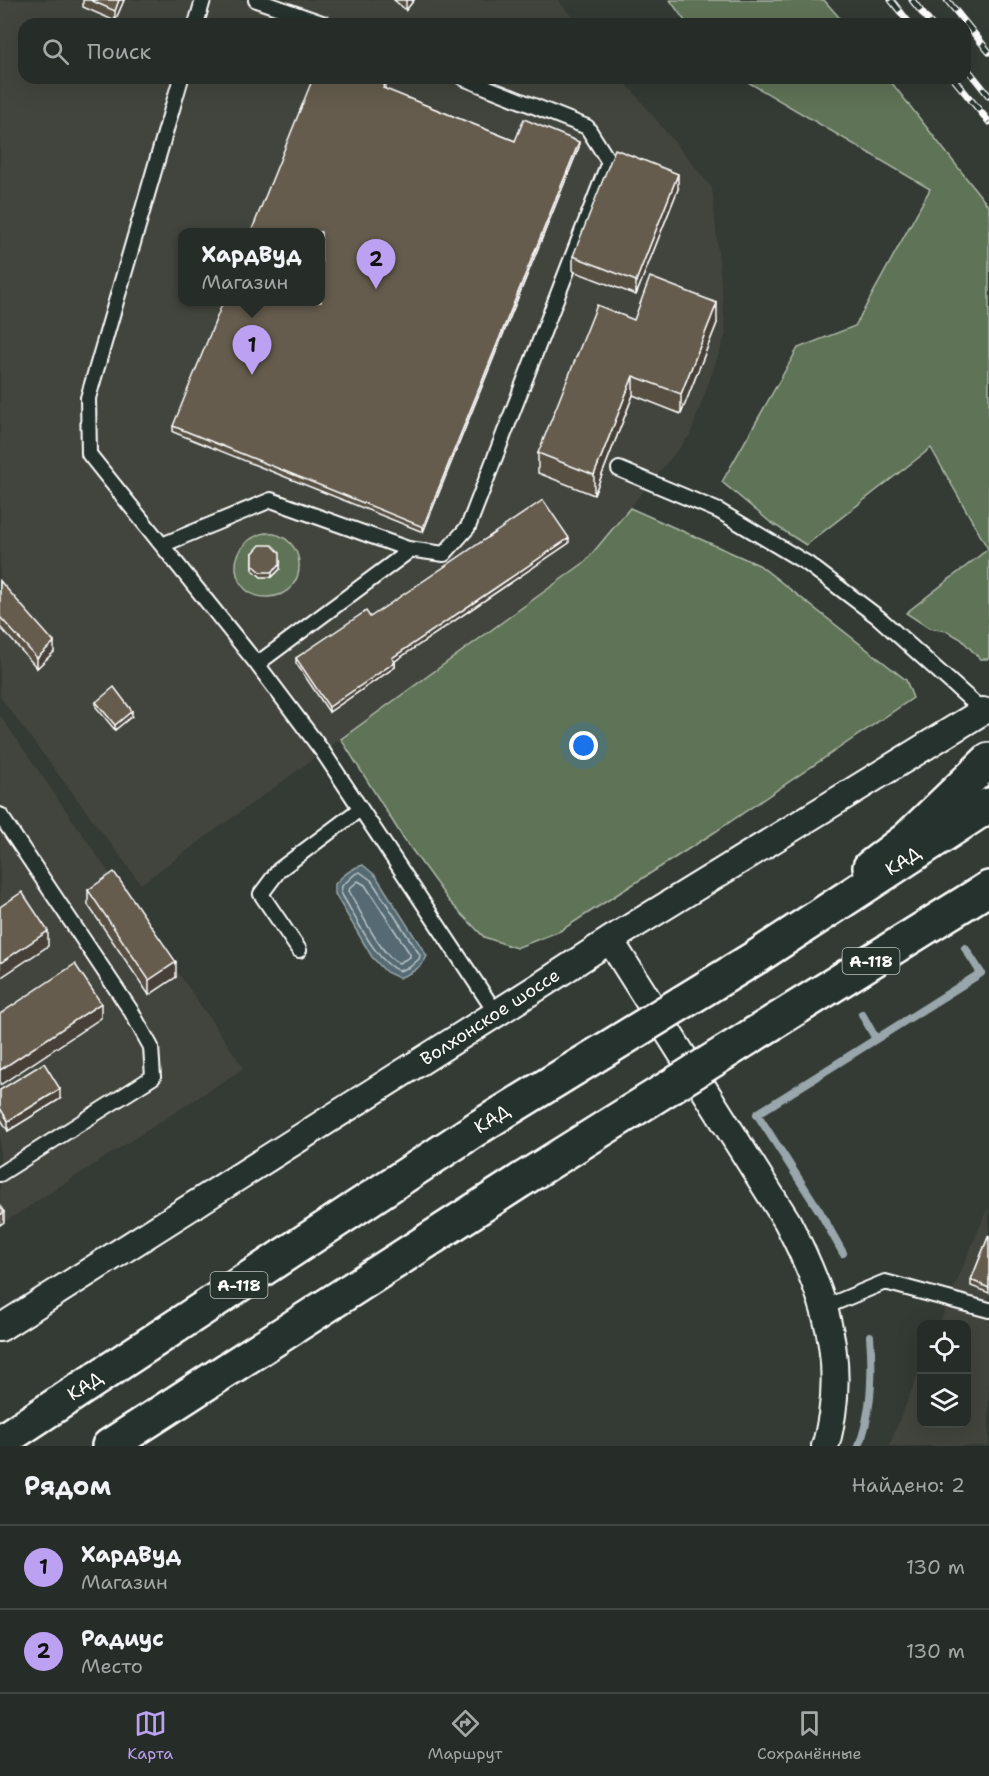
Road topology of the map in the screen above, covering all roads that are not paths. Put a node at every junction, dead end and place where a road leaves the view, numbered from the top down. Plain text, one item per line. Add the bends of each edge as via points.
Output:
1 (203, 0) edge
2 (256, 0) edge
3 (198, 18) edge
4 (308, 18) edge
5 (179, 84) edge
6 (478, 84) edge
7 (619, 469) dead end
8 (162, 545) junction
9 (408, 549) junction
10 (257, 664) junction
11 (986, 709) edge
12 (989, 760) edge
13 (989, 805) edge
14 (360, 809) junction
15 (0, 815) edge
16 (989, 888) edge
17 (610, 940) junction
18 (299, 950) dead end
19 (758, 956) junction
20 (496, 1013) junction
21 (0, 1174) edge
22 (825, 1307) junction
23 (989, 1310) edge
24 (0, 1328) edge
25 (0, 1442) edge
26 (109, 1446) edge
27 (825, 1446) edge

1 - 3 lane
2 - 4 lane
5 - 8 lane via 88,398 89,454
6 - 9 lane via 587,127 609,162 468,527 444,554
7 - 11 lane via 719,511 808,564 878,617
8 - 9 lane via 271,500
8 - 10 lane
9 - 10 lane
10 - 14 lane
11 - 17 street, Волхонское шоссе
12 - 19 main road via 908,838
13 - 19 main road, КАД / А-118
14 - 18 lane via 279,870 261,894
14 - 20 lane
15 - 21 lane via 130,1011 151,1047 153,1077
16 - 26 main road, А-118, bridge via 524,1179
17 - 20 street, Волхонское шоссе
17 - 22 street via 787,1221
19 - 25 main road, КАД / А-118, bridge via 478,1127
20 - 24 street, Волхонское шоссе
22 - 23 lane via 885,1282
22 - 27 street via 834,1352 835,1396

